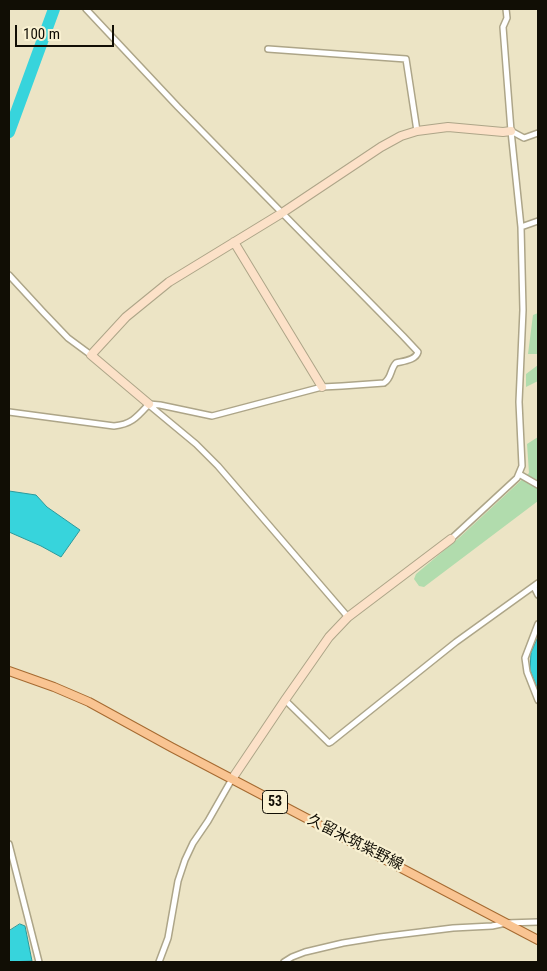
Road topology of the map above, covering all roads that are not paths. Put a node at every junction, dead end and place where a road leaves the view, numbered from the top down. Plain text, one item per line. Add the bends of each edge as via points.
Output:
1 (86, 9) edge
2 (506, 9) edge
3 (268, 49) dead end
4 (418, 131) junction
5 (511, 131) junction
6 (538, 133) edge
7 (282, 213) junction
8 (538, 221) edge
9 (521, 227) junction
10 (234, 242) junction
11 (9, 274) edge
12 (91, 355) junction
13 (322, 387) junction
14 (148, 404) junction
15 (9, 412) edge
16 (519, 474) junction
17 (538, 485) edge
18 (451, 539) joint
19 (536, 585) edge
20 (538, 595) edge
21 (348, 617) junction
22 (538, 624) edge
23 (9, 671) edge
24 (285, 700) junction
25 (538, 700) edge
26 (232, 779) junction
27 (9, 844) edge
28 (538, 922) edge
29 (506, 923) junction
30 (538, 940) edge
31 (39, 962) edge
32 (159, 962) edge
33 (284, 962) edge

1 - 7 street
2 - 5 street via 503,27
3 - 4 street via 406,59
4 - 5 street via 448,127
4 - 7 street via 381,147
5 - 6 street via 524,138
5 - 9 street
7 - 10 street
7 - 13 street via 418,352 416,358 396,363 390,378 384,383
8 - 9 street
9 - 16 street via 523,310 519,402 522,466
10 - 12 street via 169,282 126,317
10 - 13 street
11 - 12 street via 68,338
12 - 14 street
13 - 14 street via 212,416
14 - 15 street via 133,420 114,426
14 - 21 street via 218,466
16 - 17 street
16 - 18 street via 508,488
18 - 21 street
19 - 20 street
19 - 24 street via 456,642 329,743
21 - 24 street via 318,651
22 - 25 street via 525,658
23 - 26 main road, 久留米筑紫野線 / 53 via 89,702
24 - 26 street
26 - 29 main road, 久留米筑紫野線 / 53
26 - 32 street via 185,860 168,938
27 - 31 street
28 - 29 street
29 - 30 main road, 久留米筑紫野線 / 53
29 - 33 street via 352,941 305,952

